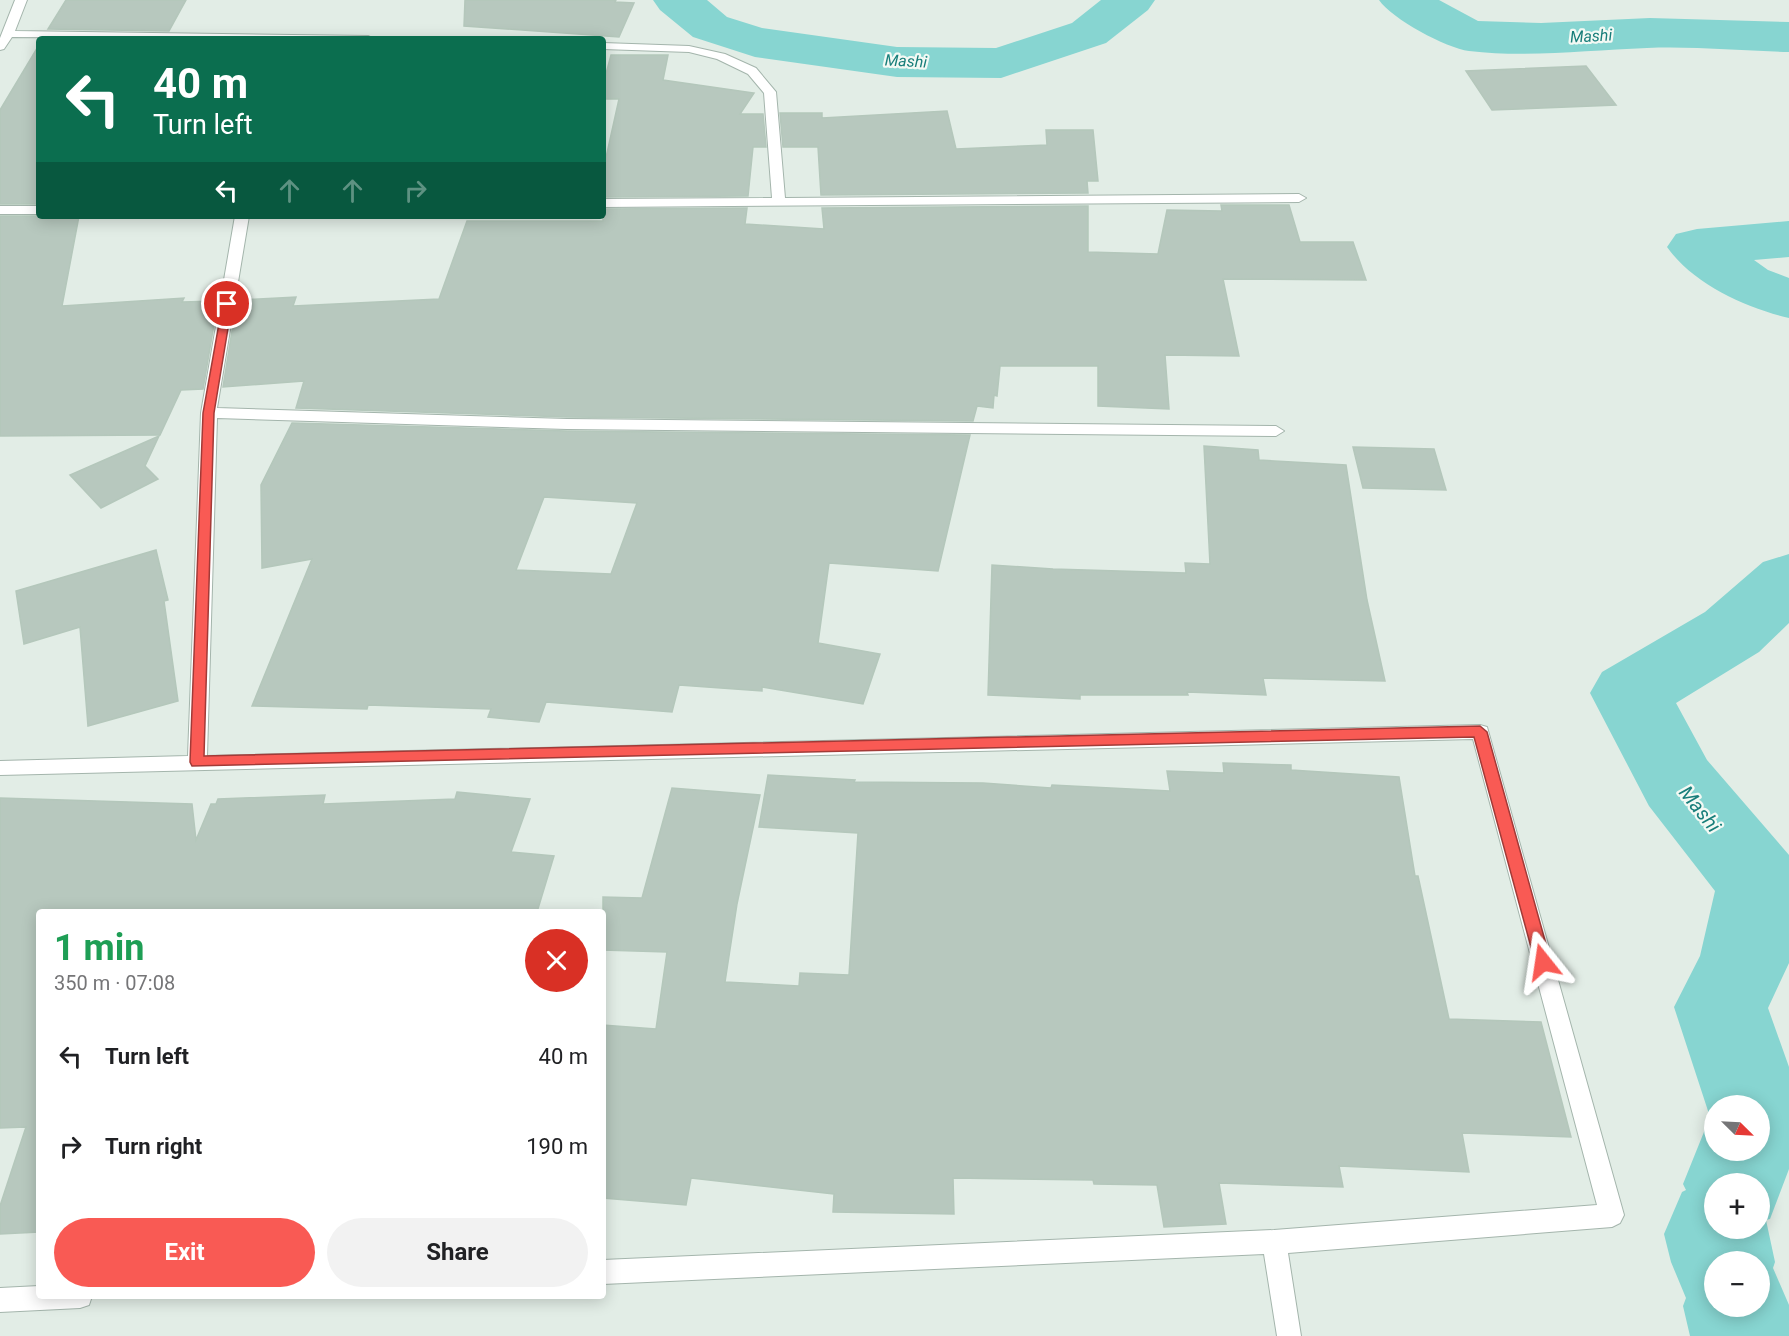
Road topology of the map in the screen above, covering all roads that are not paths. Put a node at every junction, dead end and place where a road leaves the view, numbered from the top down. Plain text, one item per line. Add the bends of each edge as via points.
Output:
1 (21, 0) edge
2 (8, 34) junction
3 (152, 36) edge
4 (606, 46) edge
5 (0, 48) edge
6 (1299, 198) dead end
7 (779, 202) junction
8 (606, 203) edge
9 (0, 210) edge
10 (36, 210) edge
11 (241, 219) edge
12 (209, 413) junction
13 (1276, 431) dead end
14 (197, 762) junction
15 (0, 768) edge
16 (1274, 1242) junction
17 (606, 1272) edge
18 (36, 1298) edge
19 (0, 1300) edge
20 (1289, 1336) edge

1 - 2 street
2 - 3 street
2 - 5 street
4 - 7 street via 689,49 721,56 752,71 770,92
6 - 7 street
7 - 8 street
9 - 10 street
11 - 12 street
12 - 13 street via 567,424
12 - 14 street
14 - 15 street
14 - 16 street via 1480,732 1611,1215
16 - 17 street
16 - 20 street
18 - 19 street

